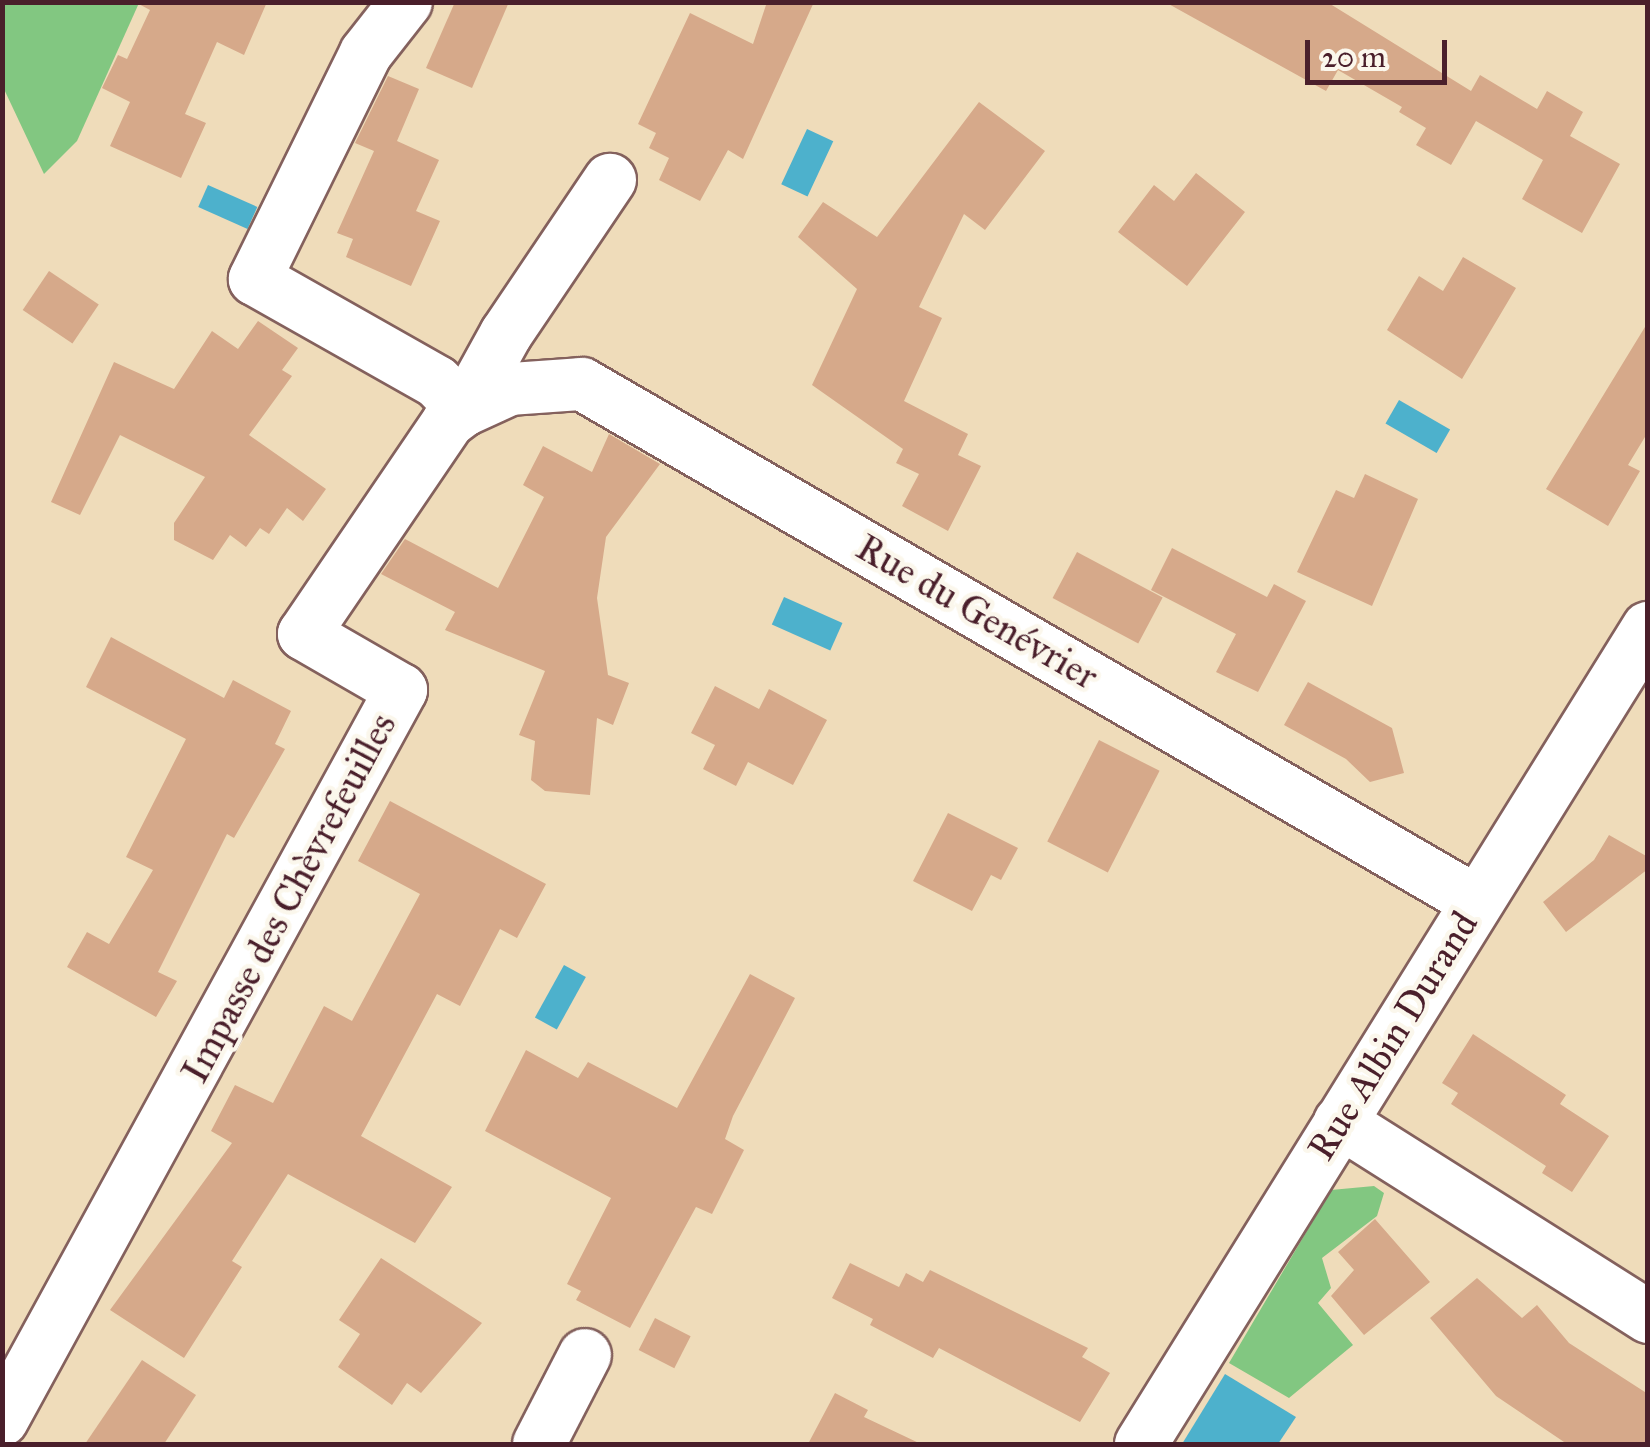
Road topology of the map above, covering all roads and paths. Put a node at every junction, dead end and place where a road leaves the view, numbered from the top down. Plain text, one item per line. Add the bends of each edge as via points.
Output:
1 (406, 2) edge
2 (610, 180) dead end
3 (464, 410) junction
4 (1648, 628) edge
5 (1477, 902) junction
6 (1340, 1122) junction
7 (1648, 1317) edge
8 (586, 1355) dead end
9 (2, 1420) edge
10 (539, 1444) edge
11 (1141, 1444) edge

1 - 3 street via 366,53 255,279 437,382
2 - 3 street, Impasse des Chèvrefeuilles via 506,334
3 - 5 street, Rue du Genévrier via 510,388 582,384
3 - 9 street, Impasse des Chèvrefeuilles via 448,422 304,634 401,690
4 - 5 street, Rue Albin Durand
5 - 6 street, Rue Albin Durand
6 - 7 street
6 - 11 street, Rue Albin Durand
8 - 10 street

